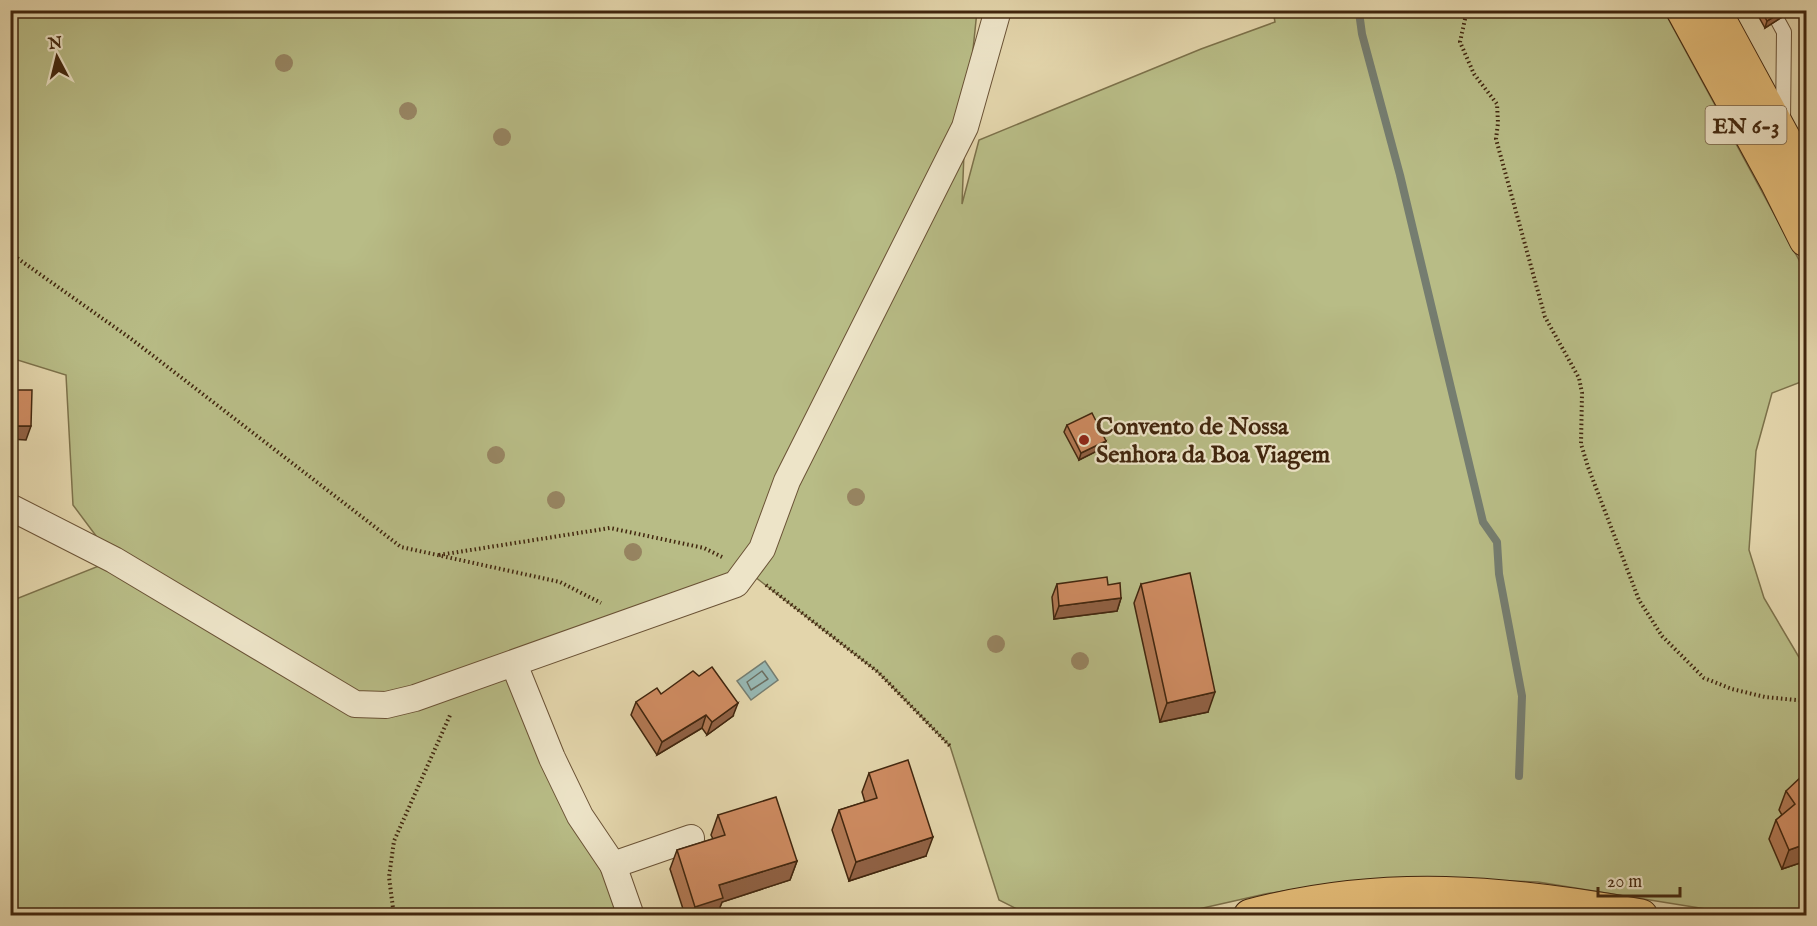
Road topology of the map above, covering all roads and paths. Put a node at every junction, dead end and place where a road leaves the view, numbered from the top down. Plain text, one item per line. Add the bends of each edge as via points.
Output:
1 (998, 10) edge
2 (1467, 10) edge
3 (1683, 10) edge
4 (1714, 10) edge
5 (1772, 10) edge
6 (1783, 135) junction
7 (1806, 179) edge
8 (1806, 240) edge
9 (10, 253) edge
10 (10, 507) edge
11 (637, 621) junction
12 (514, 664) junction
13 (475, 677) junction
14 (1806, 701) edge
15 (691, 838) dead end
16 (613, 865) junction
17 (393, 915) edge
18 (630, 915) edge
19 (1250, 915) edge
20 (1641, 915) edge

1 - 11 street via 965,127 787,481 762,549 736,584
2 - 14 path via 1460,42 1474,74 1497,104 1496,139 1545,316 1579,378 1581,444 1639,600 1662,636 1704,678 1765,697
3 - 8 main road, EN 6-3
4 - 6 main road, EN 6-3
5 - 6 lane via 1784,32
6 - 7 main road, EN 6-3
9 - 11 path via 130,338 401,547 560,582
10 - 13 street via 114,560 355,704 386,705
11 - 12 street
12 - 13 street
12 - 16 street via 580,816
13 - 17 path via 450,714 394,841 389,877
15 - 16 street
16 - 18 street
19 - 20 main road via 1341,896 1426,892 1480,893

